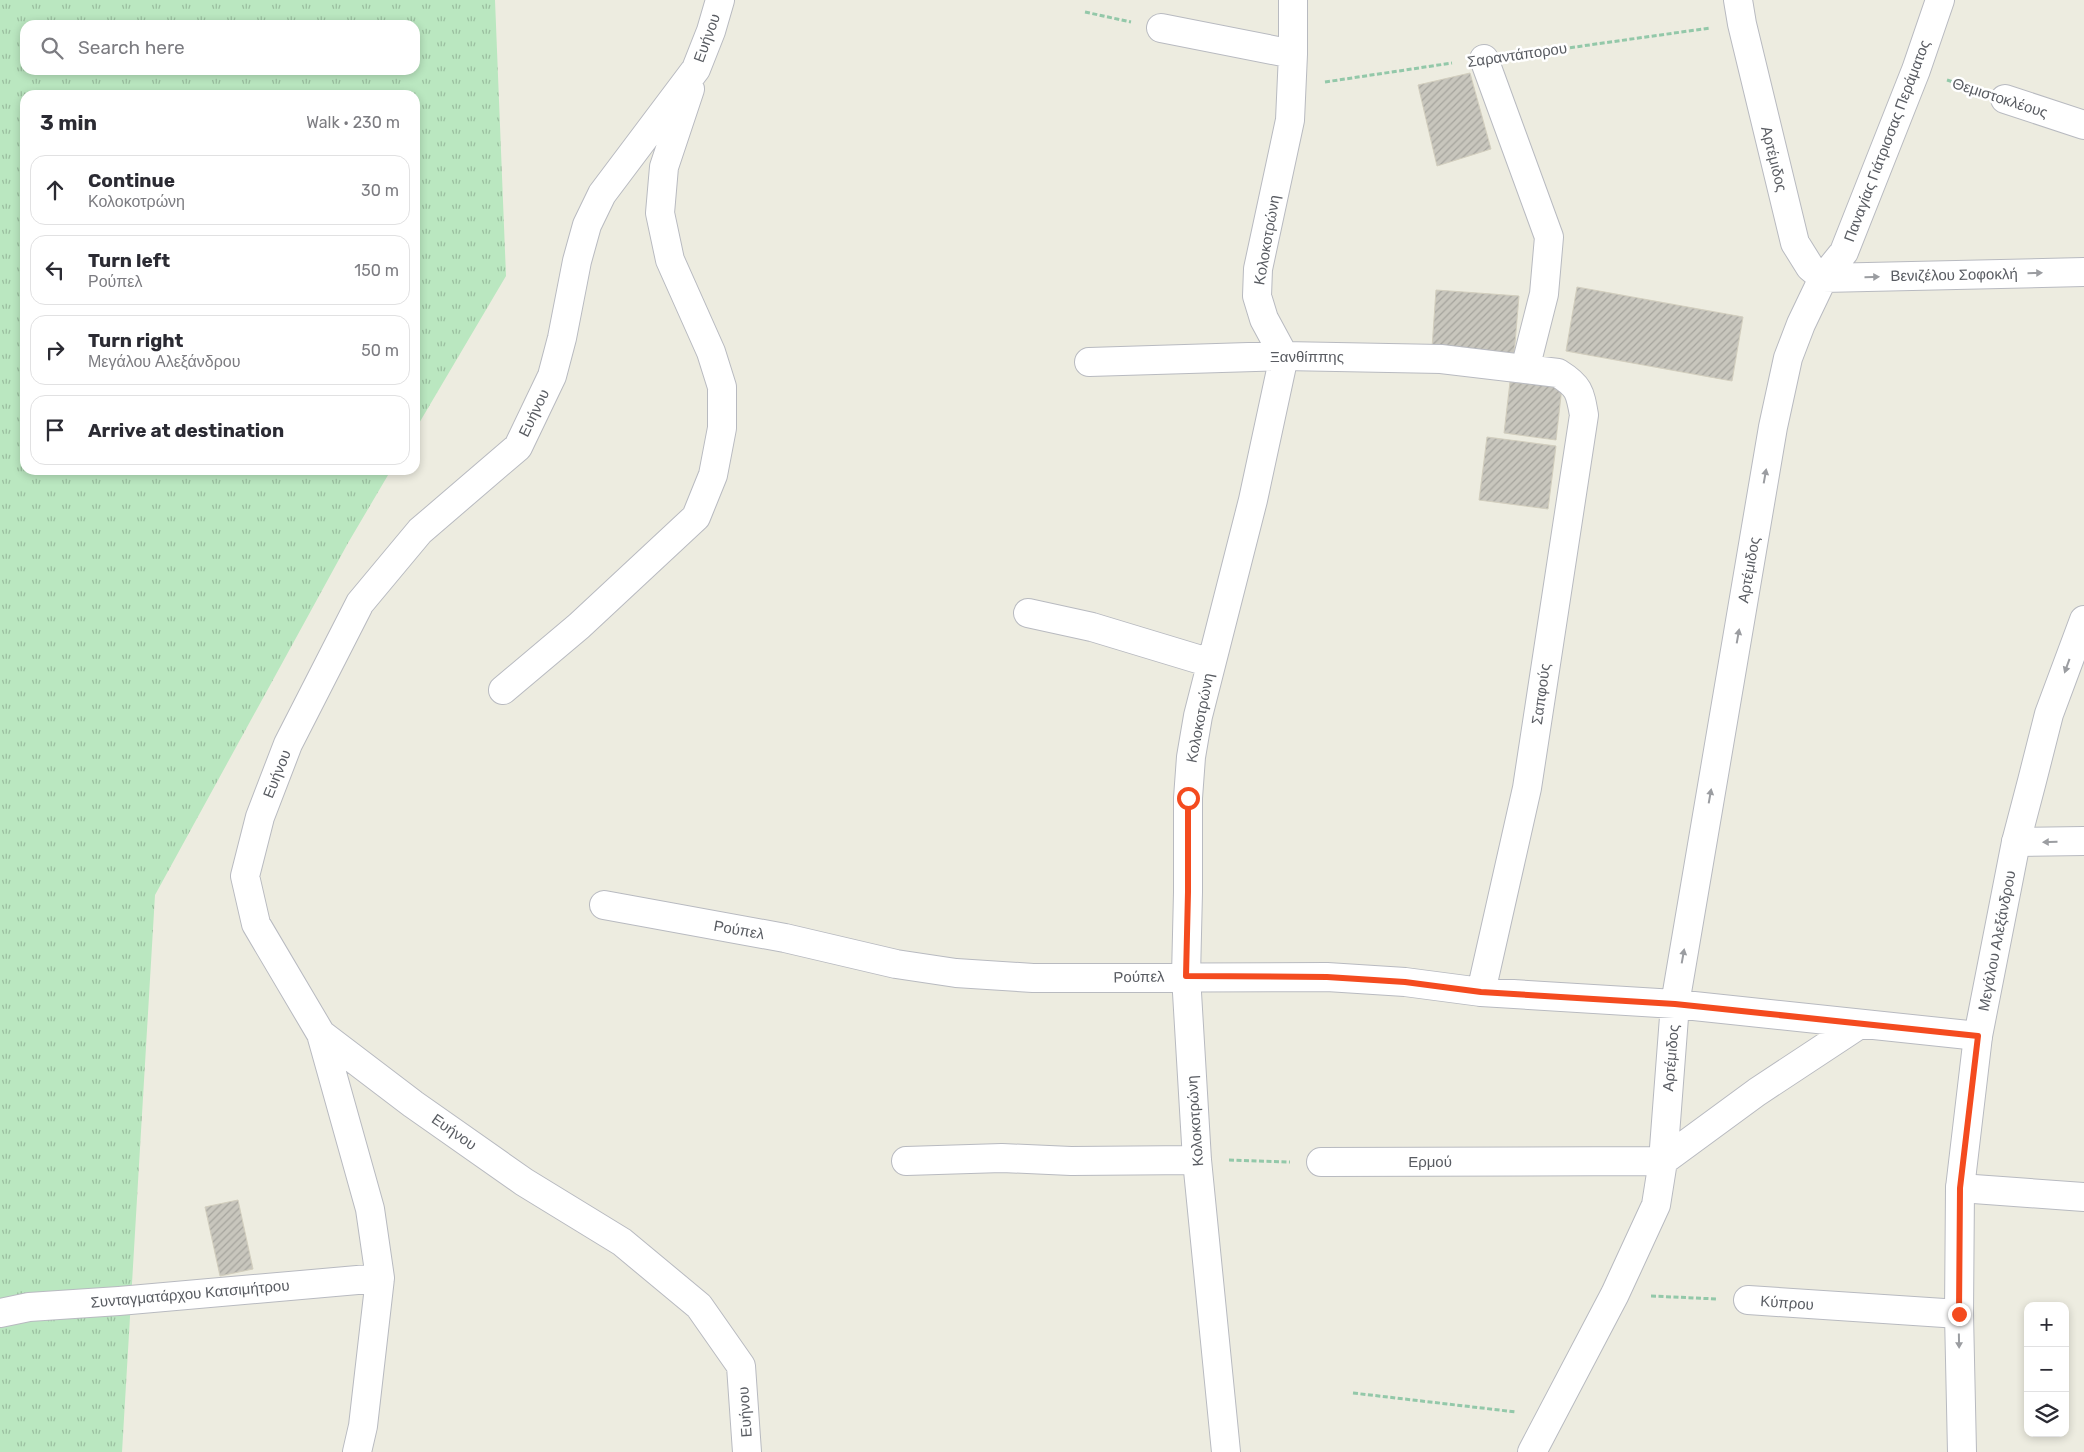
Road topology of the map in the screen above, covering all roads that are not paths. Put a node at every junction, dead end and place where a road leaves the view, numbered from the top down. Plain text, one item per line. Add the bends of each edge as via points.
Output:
1 (720, 0) edge
2 (1293, 0) edge
3 (1940, 0) edge
4 (1740, 12) edge
5 (1161, 28) road end
6 (1293, 54) junction
7 (1484, 59) road end
8 (696, 69) junction
9 (2005, 99) road end
10 (2084, 125) edge
11 (2084, 272) edge
12 (1823, 278) junction
13 (1284, 356) junction
14 (1089, 362) dead end
15 (1525, 369) junction
16 (1580, 392) joint
17 (1028, 613) dead end
18 (2084, 620) edge
19 (1211, 663) junction
20 (502, 690) dead end
21 (2084, 841) edge
22 (2016, 842) junction
23 (604, 905) dead end
24 (1186, 976) junction
25 (1481, 992) junction
26 (1675, 1004) junction
27 (1860, 1024) junction
28 (321, 1034) junction
29 (1978, 1036) junction
30 (1197, 1160) junction
31 (1663, 1161) junction
32 (906, 1162) dead end
33 (1321, 1162) road end
34 (1960, 1188) junction
35 (2084, 1197) edge
36 (380, 1278) junction
37 (1748, 1300) road end
38 (0, 1313) edge
39 (1959, 1314) junction
40 (358, 1452) edge
41 (747, 1452) edge
42 (1226, 1452) edge
43 (1532, 1452) edge
44 (1962, 1452) edge

1 - 8 street, Ευήνου
2 - 6 street, Κολοκοτρώνη
3 - 12 street, Παναγίας Γιάτρισσας Περάματος via 1844,252
4 - 12 street, Αρτέμιδος via 1795,244 1810,267
5 - 6 street
6 - 13 street, Κολοκοτρώνη via 1290,120 1258,269 1257,296 1264,319
7 - 15 street via 1549,237 1544,294
8 - 20 street via 664,167 660,213 670,260 711,352 722,386 722,428 713,476 696,517 579,626
8 - 28 street, Ευήνου via 602,194 587,226 577,261 552,376 518,446 420,530 360,603 288,744 260,816 245,876 256,924
9 - 10 street, Θεμιστοκλέους
12 -> 11 street, Βενιζέλου Σοφοκλή
26 -> 12 street, Αρτέμιδος via 1773,427 1788,358
13 - 14 street, Ξανθίππης
13 - 15 street, Ξανθίππης via 1441,359
13 - 19 street, Κολοκοτρώνη via 1253,500
15 - 16 street, Ξανθίππης via 1558,373
16 - 25 street, Σαπφούς via 1584,415 1527,788
17 - 19 street via 1092,627
18 -> 22 street, Μεγάλου Αλεξάνδρου via 2049,714
19 - 24 street, Κολοκοτρώνη via 1191,756
21 -> 22 street
22 - 29 street, Μεγάλου Αλεξάνδρου
23 - 24 street, Ρούπελ via 785,938 896,964 956,973 1033,978
24 - 25 street, Ρούπελ via 1327,977 1405,982
24 - 30 street, Κολοκοτρώνη
25 - 26 street, Ρούπελ
26 - 27 street, Ρούπελ
26 - 31 street, Αρτέμιδος
27 - 29 street, Ρούπελ
27 - 31 street via 1757,1092
28 - 36 street via 370,1209
28 - 41 street, Ευήνου via 516,1176 622,1242 699,1306 741,1366
29 - 34 street, Μεγάλου Αλεξάνδρου
30 - 32 street via 1002,1158
30 - 42 street, Κολοκοτρώνη
31 - 33 street, Ερμού
31 - 43 street, Αρτέμιδος via 1656,1205 1615,1294
34 - 35 street
34 - 39 street, Μεγάλου Αλεξάνδρου
36 - 38 street, Συνταγματάρχου Κατσιμήτρου via 28,1307
36 - 40 street
37 - 39 street, Κύπρου
39 -> 44 street, Μεγάλου Αλεξάνδρου

